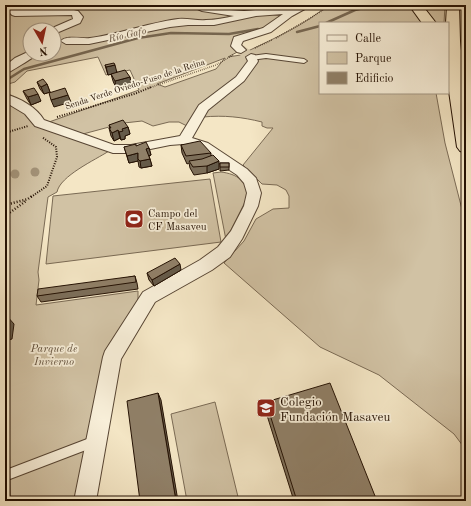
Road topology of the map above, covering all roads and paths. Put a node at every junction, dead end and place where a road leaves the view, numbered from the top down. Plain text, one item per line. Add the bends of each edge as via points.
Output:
1 (14, 5) edge
2 (194, 5) edge
3 (307, 5) edge
4 (328, 5) edge
5 (415, 5) edge
6 (453, 5) edge
7 (296, 10) junction
8 (257, 14) junction
9 (428, 22) edge
10 (62, 27) edge
11 (62, 40) edge
12 (246, 54) junction
13 (22, 59) edge
14 (304, 61) dead end
15 (5, 71) edge
16 (447, 94) edge
17 (5, 98) edge
18 (35, 124) junction
19 (5, 133) edge
20 (184, 140) junction
21 (466, 147) edge
22 (466, 152) edge
23 (28, 199) junction
24 (5, 205) edge
25 (5, 216) edge
26 (97, 441) junction
27 (10, 474) dead end
28 (85, 501) edge

1 - 10 street via 15,13 73,12 78,17 74,23
2 - 8 street via 216,12
3 - 7 street
4 - 12 path, Senda Verde Oviedo-Fuso de la Reina via 322,11
5 - 9 highway
6 - 21 highway via 453,59 457,102
7 - 8 street
7 - 12 street via 267,30 238,39 236,46
8 - 11 street via 218,22 183,22 127,32 103,40
12 - 14 lane
12 - 18 path, Senda Verde Oviedo-Fuso de la Reina via 226,58 216,65 137,93
12 - 20 street via 253,61 240,78 203,108
13 - 15 street
16 - 22 highway
17 - 18 street via 37,117
18 - 19 path, Senda Verde Oviedo-Fuso de la Reina
18 - 20 street via 113,149 131,149
18 - 23 path via 38,134 56,147 57,156 47,186
20 - 26 street via 203,146 242,172 250,181 254,193 251,206 237,235 224,252 149,297 112,358
23 - 24 path
23 - 25 path
26 - 27 lane
26 - 28 street

